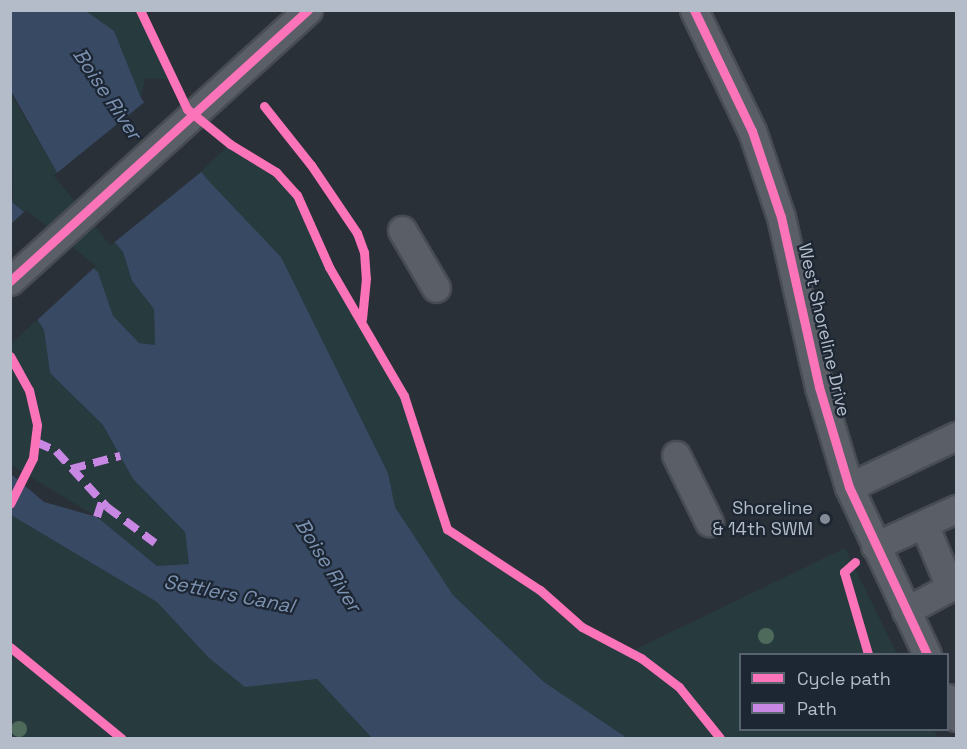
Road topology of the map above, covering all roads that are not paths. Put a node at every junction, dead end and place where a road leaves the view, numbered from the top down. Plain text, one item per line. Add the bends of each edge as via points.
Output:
1 (308, 10) edge
2 (694, 10) edge
3 (402, 230) dead end
4 (10, 281) edge
5 (436, 288) dead end
6 (957, 436) edge
7 (676, 455) dead end
8 (849, 487) junction
9 (957, 509) edge
10 (709, 522) dead end
11 (924, 524) junction
12 (875, 546) junction
13 (906, 611) junction
14 (927, 653) edge
15 (949, 700) edge
16 (957, 717) edge

1 - 4 street
2 - 8 street, West Shoreline Drive via 752,131 781,217 819,387
3 - 5 street
6 - 8 street
7 - 10 street
8 - 12 street, West Shoreline Drive
9 - 11 street
11 - 12 street
11 - 13 street via 950,587
12 - 13 street, West Shoreline Drive
13 - 14 street, West Shoreline Drive
15 - 16 street

